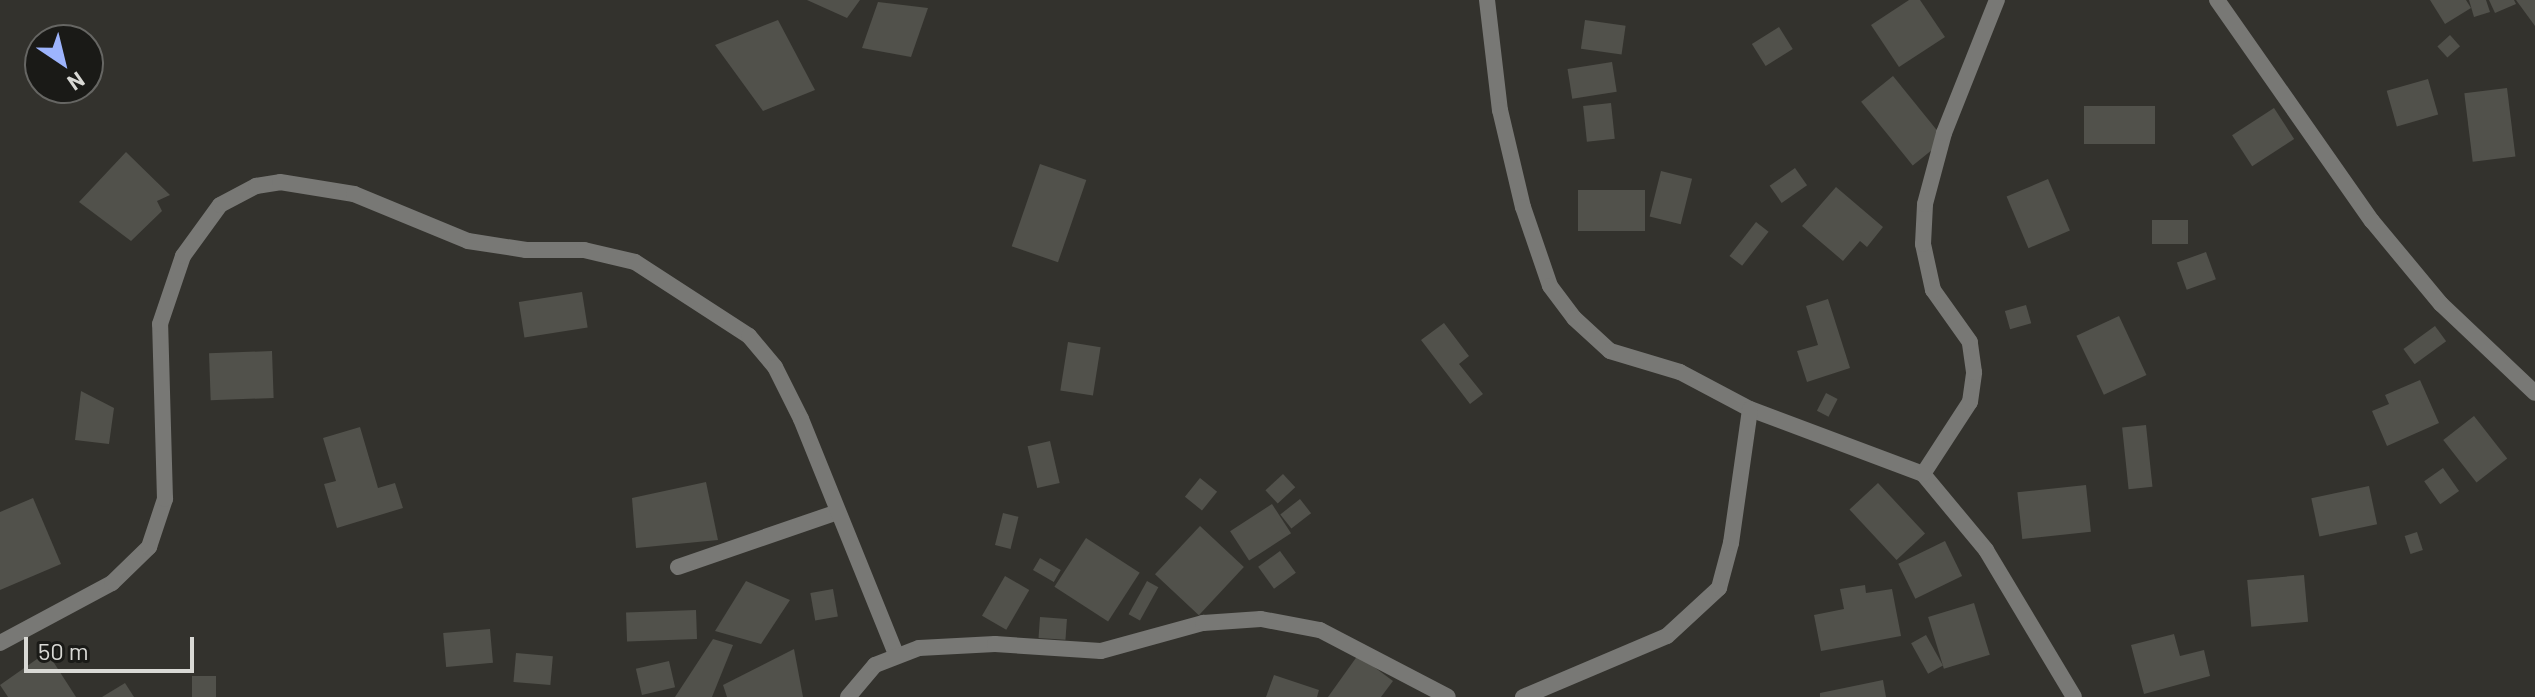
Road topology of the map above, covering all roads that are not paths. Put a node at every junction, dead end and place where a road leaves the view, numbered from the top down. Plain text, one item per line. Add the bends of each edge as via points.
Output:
1 (1487, 0) edge
2 (1997, 0) edge
3 (2217, 0) edge
4 (2535, 393) edge
5 (1750, 409) junction
6 (1923, 474) junction
7 (838, 512) junction
8 (678, 567) dead end
9 (0, 643) edge
10 (896, 654) junction
11 (848, 697) edge
12 (1448, 697) edge
13 (1523, 697) edge
14 (2074, 697) edge

1 - 5 street via 1500,110 1523,207 1550,286 1592,339 1610,351 1680,372
2 - 6 street via 1944,133 1925,204 1923,244 1933,290 1970,342 1974,372 1970,402
3 - 4 street via 2372,221 2441,304
5 - 6 street
5 - 13 street via 1731,543 1719,588 1667,636
6 - 14 street via 1986,550
7 - 8 street
7 - 9 street via 775,367 749,336 635,262 584,250 526,250 468,241 354,194 318,185 268,184 237,193 205,222 183,256 160,324 165,499 149,547 112,583
7 - 10 street
10 - 11 street via 875,665
10 - 12 street via 961,644 1101,651 1203,623 1261,619 1320,630

